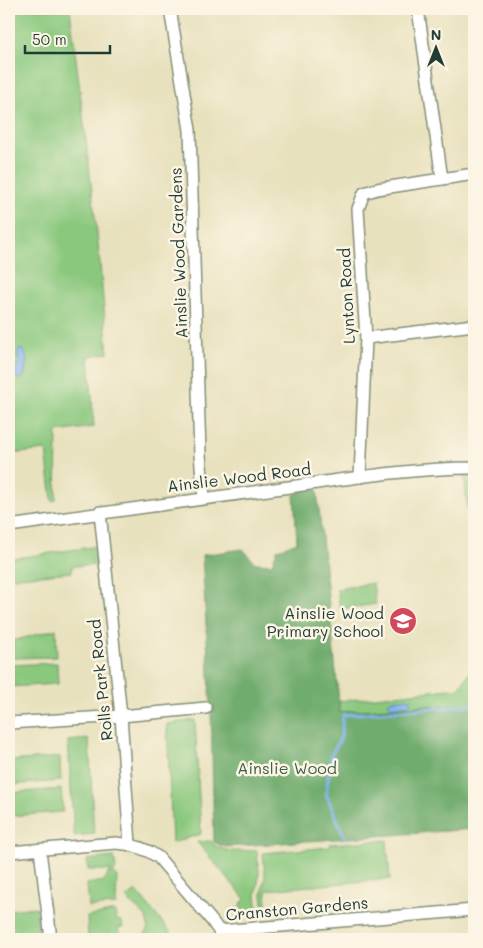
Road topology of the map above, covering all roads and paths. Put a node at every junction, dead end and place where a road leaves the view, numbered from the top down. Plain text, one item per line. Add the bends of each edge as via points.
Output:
1 (170, 9) edge
2 (418, 9) edge
3 (474, 174) edge
4 (442, 179) junction
5 (474, 325) edge
6 (366, 338) junction
7 (474, 468) edge
8 (360, 477) junction
9 (204, 497) junction
10 (100, 512) junction
11 (9, 526) edge
12 (206, 708) dead end
13 (121, 716) junction
14 (9, 723) edge
15 (130, 844) junction
16 (40, 850) junction
17 (9, 852) edge
18 (474, 910) edge
19 (220, 935) edge
20 (51, 939) edge

1 - 9 street, Ainslie Wood Gardens via 190,130
2 - 4 street
3 - 4 street
4 - 6 street, Lynton Road via 377,188 364,193 358,209
5 - 6 street
6 - 8 street, Lynton Road
7 - 8 street, Ainslie Wood Road
8 - 9 street, Ainslie Wood Road
9 - 10 street, Ainslie Wood Road
10 - 11 street, Ainslie Wood Road
10 - 13 street, Rolls Park Road
12 - 13 street
13 - 14 street
13 - 15 street, Rolls Park Road
15 - 16 street
15 - 19 street, Cranston Gardens via 158,857
16 - 17 street
16 - 20 street
18 - 19 street, Cranston Gardens

